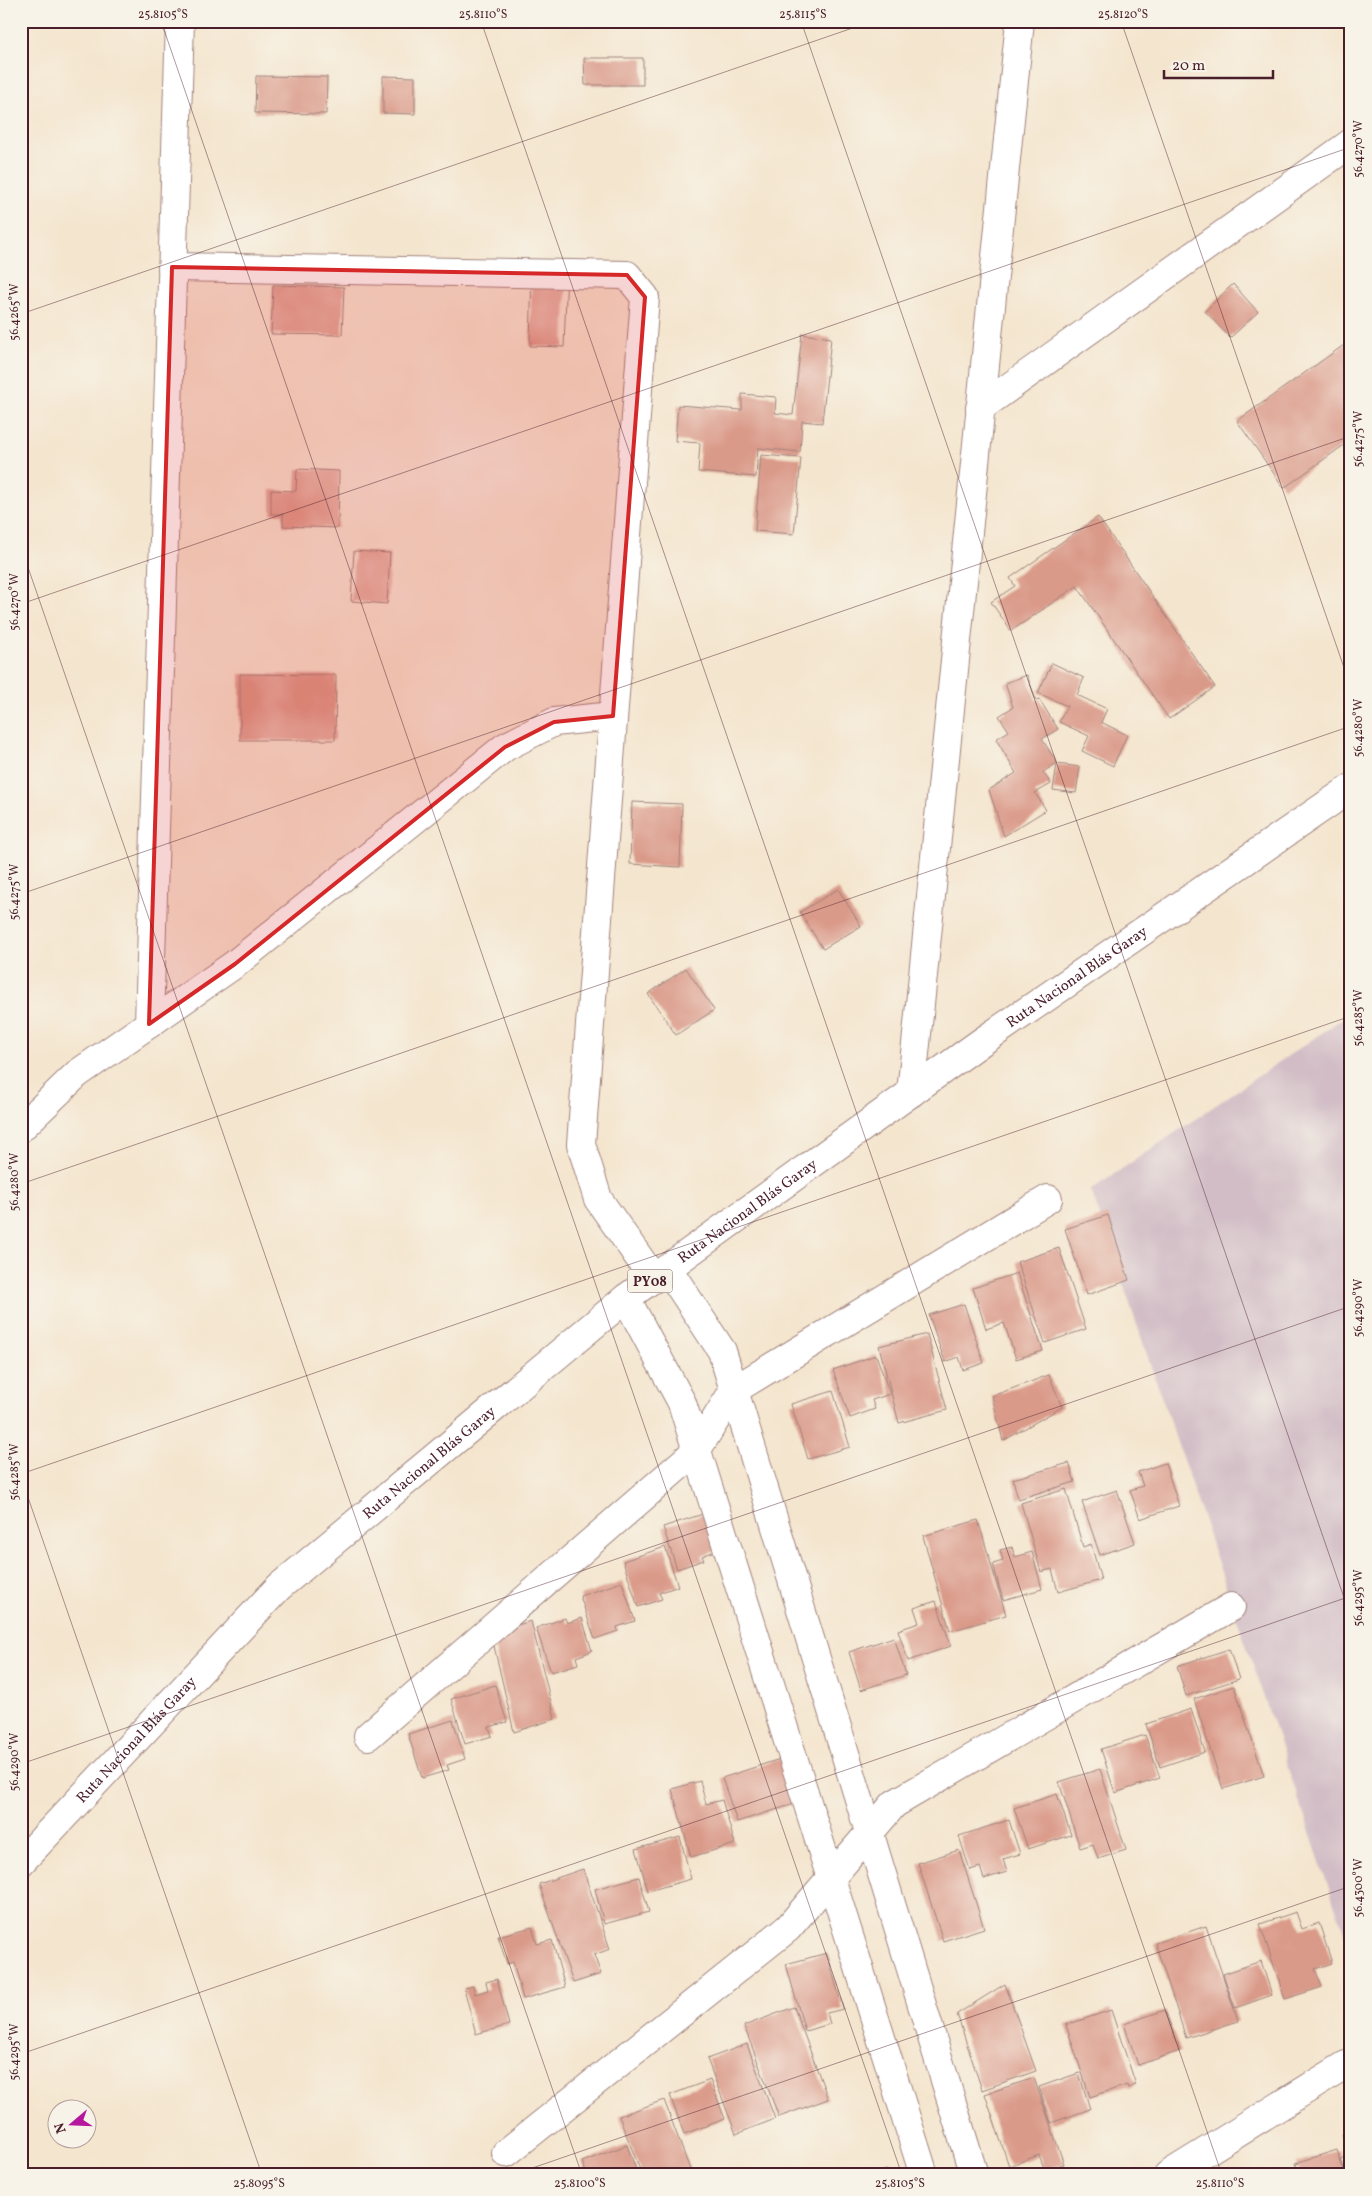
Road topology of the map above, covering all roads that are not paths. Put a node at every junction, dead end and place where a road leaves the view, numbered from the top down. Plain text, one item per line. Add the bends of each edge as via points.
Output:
1 (180, 21) edge
2 (1020, 21) edge
3 (1351, 143) edge
4 (172, 267) junction
5 (980, 408) junction
6 (613, 716) junction
7 (1351, 788) edge
8 (149, 1024) junction
9 (911, 1093) junction
10 (21, 1128) edge
11 (1048, 1199) dead end
12 (661, 1274) junction
13 (626, 1298) junction
14 (734, 1390) junction
15 (696, 1451) junction
16 (1230, 1607) dead end
17 (368, 1736) dead end
18 (870, 1832) junction
19 (21, 1862) edge
20 (831, 1878) junction
21 (1346, 2065) dead end
22 (506, 2153) dead end
23 (924, 2175) edge
24 (974, 2175) edge
25 (1168, 2175) edge

1 - 4 main road
2 - 5 main road
3 - 5 main road
4 - 6 main road via 626,275 645,297
4 - 8 main road
5 - 9 main road
6 - 8 main road via 554,722 504,747 235,964
6 - 12 main road via 581,1144 598,1199
7 - 9 main road, Ruta Nacional Blás Garay / PY08
8 - 10 main road via 77,1074
9 - 12 main road, Ruta Nacional Blás Garay / PY08
11 - 14 main road
12 - 13 main road, Ruta Nacional Blás Garay / PY08
12 - 14 main road via 722,1351
13 - 15 main road via 682,1403
13 - 19 main road, Ruta Nacional Blás Garay / PY08 via 279,1587
14 - 15 main road
14 - 18 main road
15 - 17 main road
15 - 20 main road
16 - 18 main road via 894,1804
18 - 20 main road
18 - 24 main road
20 - 22 main road via 788,1928
20 - 23 main road
21 - 25 main road

